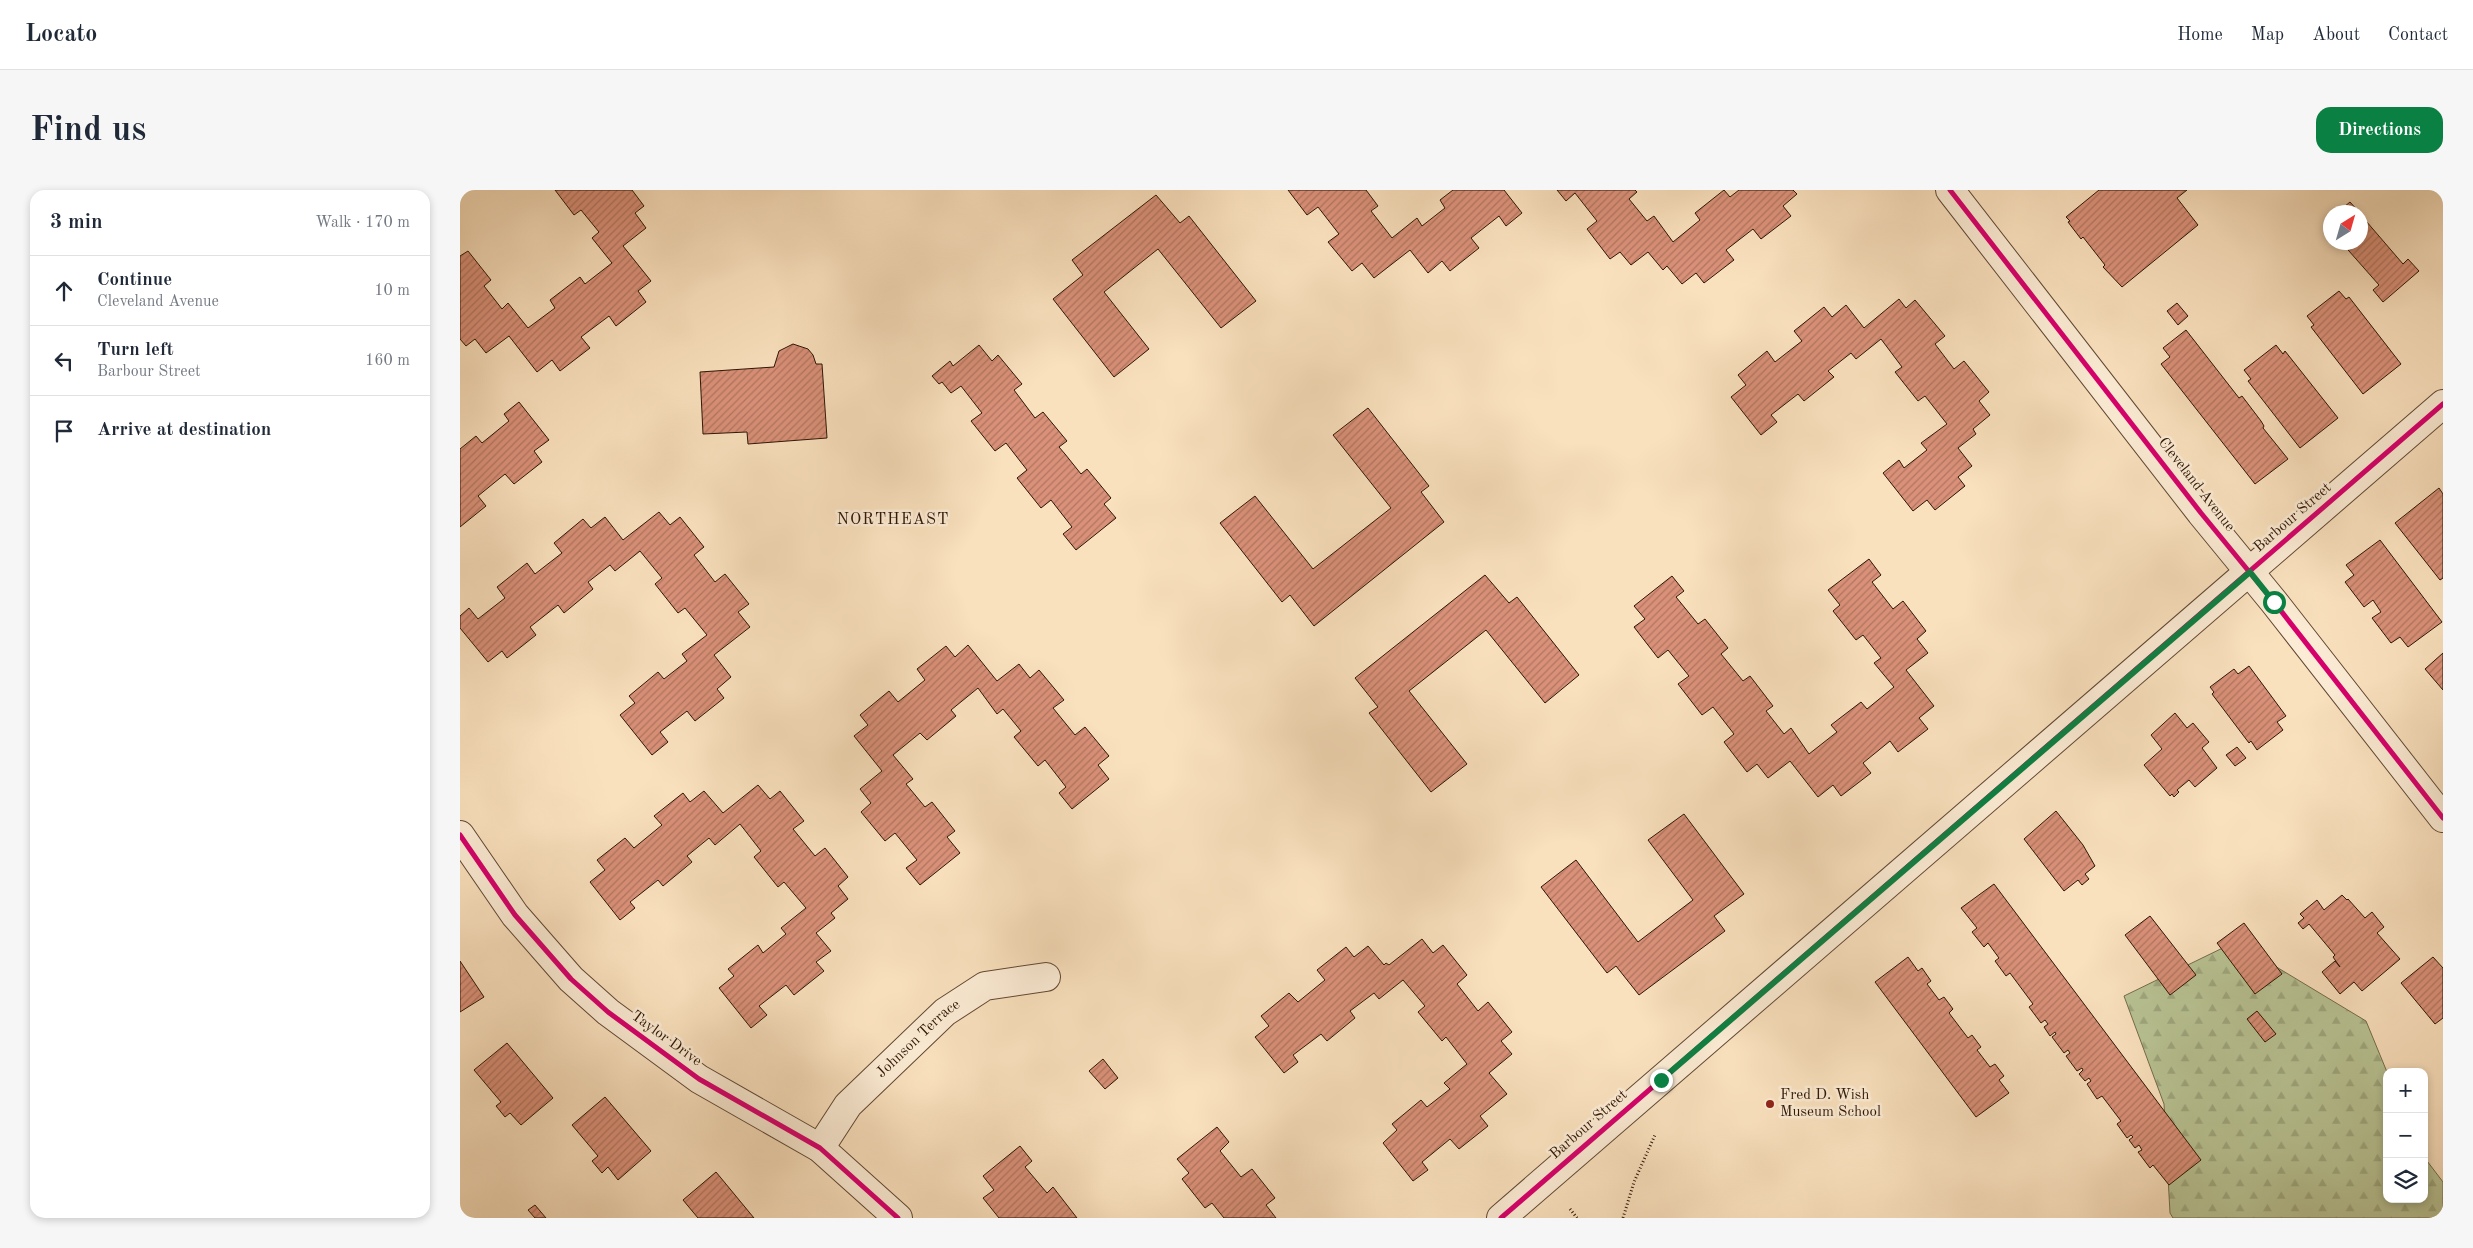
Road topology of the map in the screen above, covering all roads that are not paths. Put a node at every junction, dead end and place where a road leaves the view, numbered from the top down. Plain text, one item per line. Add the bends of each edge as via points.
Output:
1 (1950, 190) edge
2 (2443, 404) edge
3 (2250, 572) junction
4 (2443, 818) edge
5 (460, 835) edge
6 (1046, 977) dead end
7 (820, 1148) junction
8 (898, 1218) edge
9 (1500, 1218) edge

1 - 3 street, Cleveland Avenue
2 - 3 street, Barbour Street
3 - 4 street, Cleveland Avenue
3 - 9 street, Barbour Street
5 - 7 street, Taylor Drive via 515,914 571,979 608,1012 699,1079
6 - 7 street, Johnson Terrace via 985,986 945,1012 848,1105
7 - 8 street, Taylor Drive

